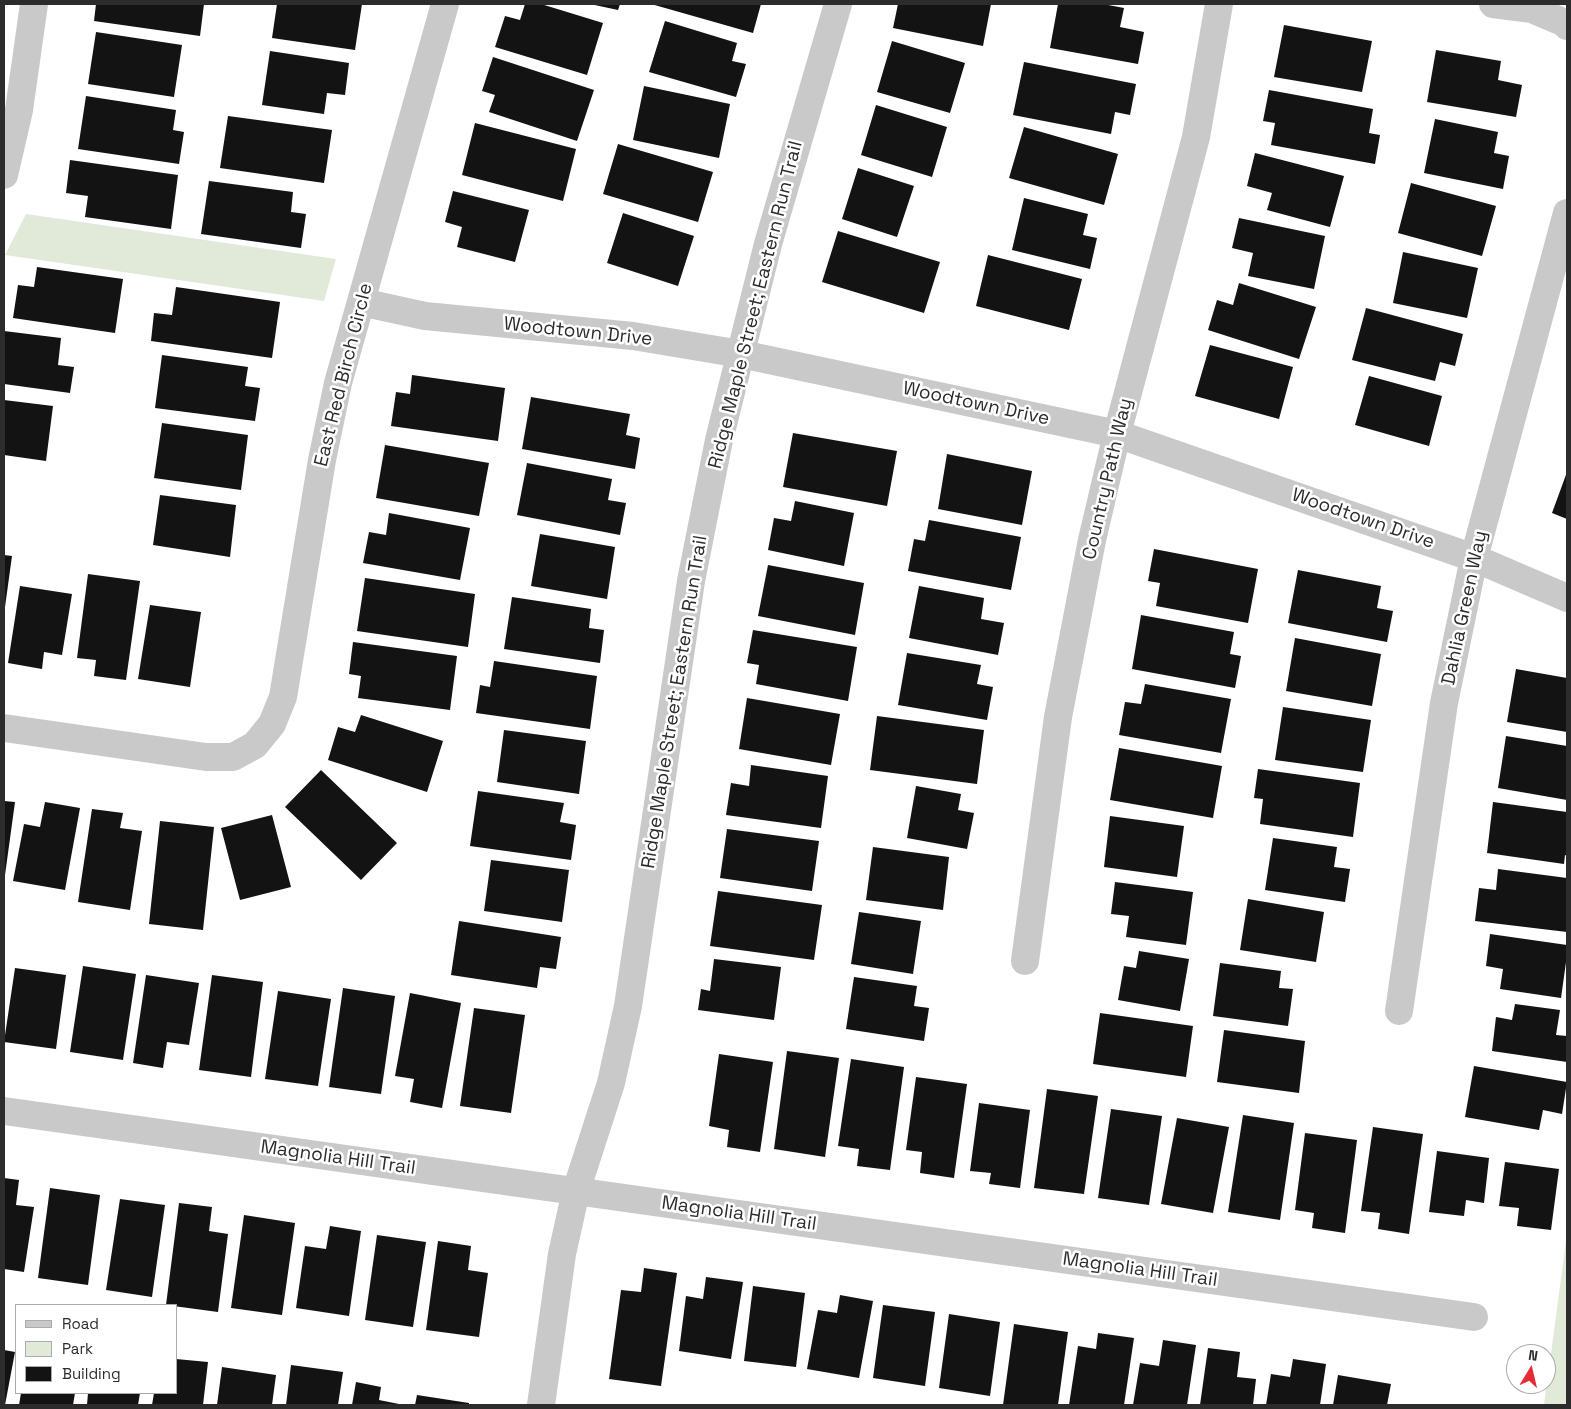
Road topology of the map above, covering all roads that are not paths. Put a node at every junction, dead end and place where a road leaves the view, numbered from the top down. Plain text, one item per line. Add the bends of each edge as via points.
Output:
1 (34, 4) edge
2 (445, 4) edge
3 (838, 4) edge
4 (1219, 4) edge
5 (1493, 4) edge
6 (1566, 25) edge
7 (4, 175) edge
8 (1567, 213) edge
9 (361, 302) junction
10 (740, 354) junction
11 (1117, 434) junction
12 (1474, 558) junction
13 (1567, 598) edge
14 (4, 728) edge
15 (1025, 961) dead end
16 (1399, 1011) dead end
17 (4, 1111) edge
18 (576, 1191) junction
19 (1474, 1317) dead end
20 (541, 1405) edge

1 - 7 street via 19,110
2 - 9 street, East Red Birch Circle
3 - 10 street, Ridge Maple Street; Eastern Run Trail via 768,244
4 - 11 street, Country Path Way via 1196,137
5 - 6 street via 1532,9
8 - 12 street, Dahlia Green Way
9 - 10 street, Woodtown Drive via 425,316 633,336
9 - 14 street, East Red Birch Circle via 338,383 322,460 283,697 272,724 255,745 233,757 206,757
10 - 11 street, Woodtown Drive
10 - 18 street, Ridge Maple Street; Eastern Run Trail via 691,581 628,1006 611,1083
11 - 12 street, Woodtown Drive
11 - 15 street, Country Path Way via 1092,540 1058,717
12 - 13 street, Woodtown Drive
12 - 16 street, Dahlia Green Way via 1444,703
17 - 18 street, Magnolia Hill Trail
18 - 19 street, Magnolia Hill Trail
18 - 20 street, Ridge Maple Street; Eastern Run Trail via 562,1254

